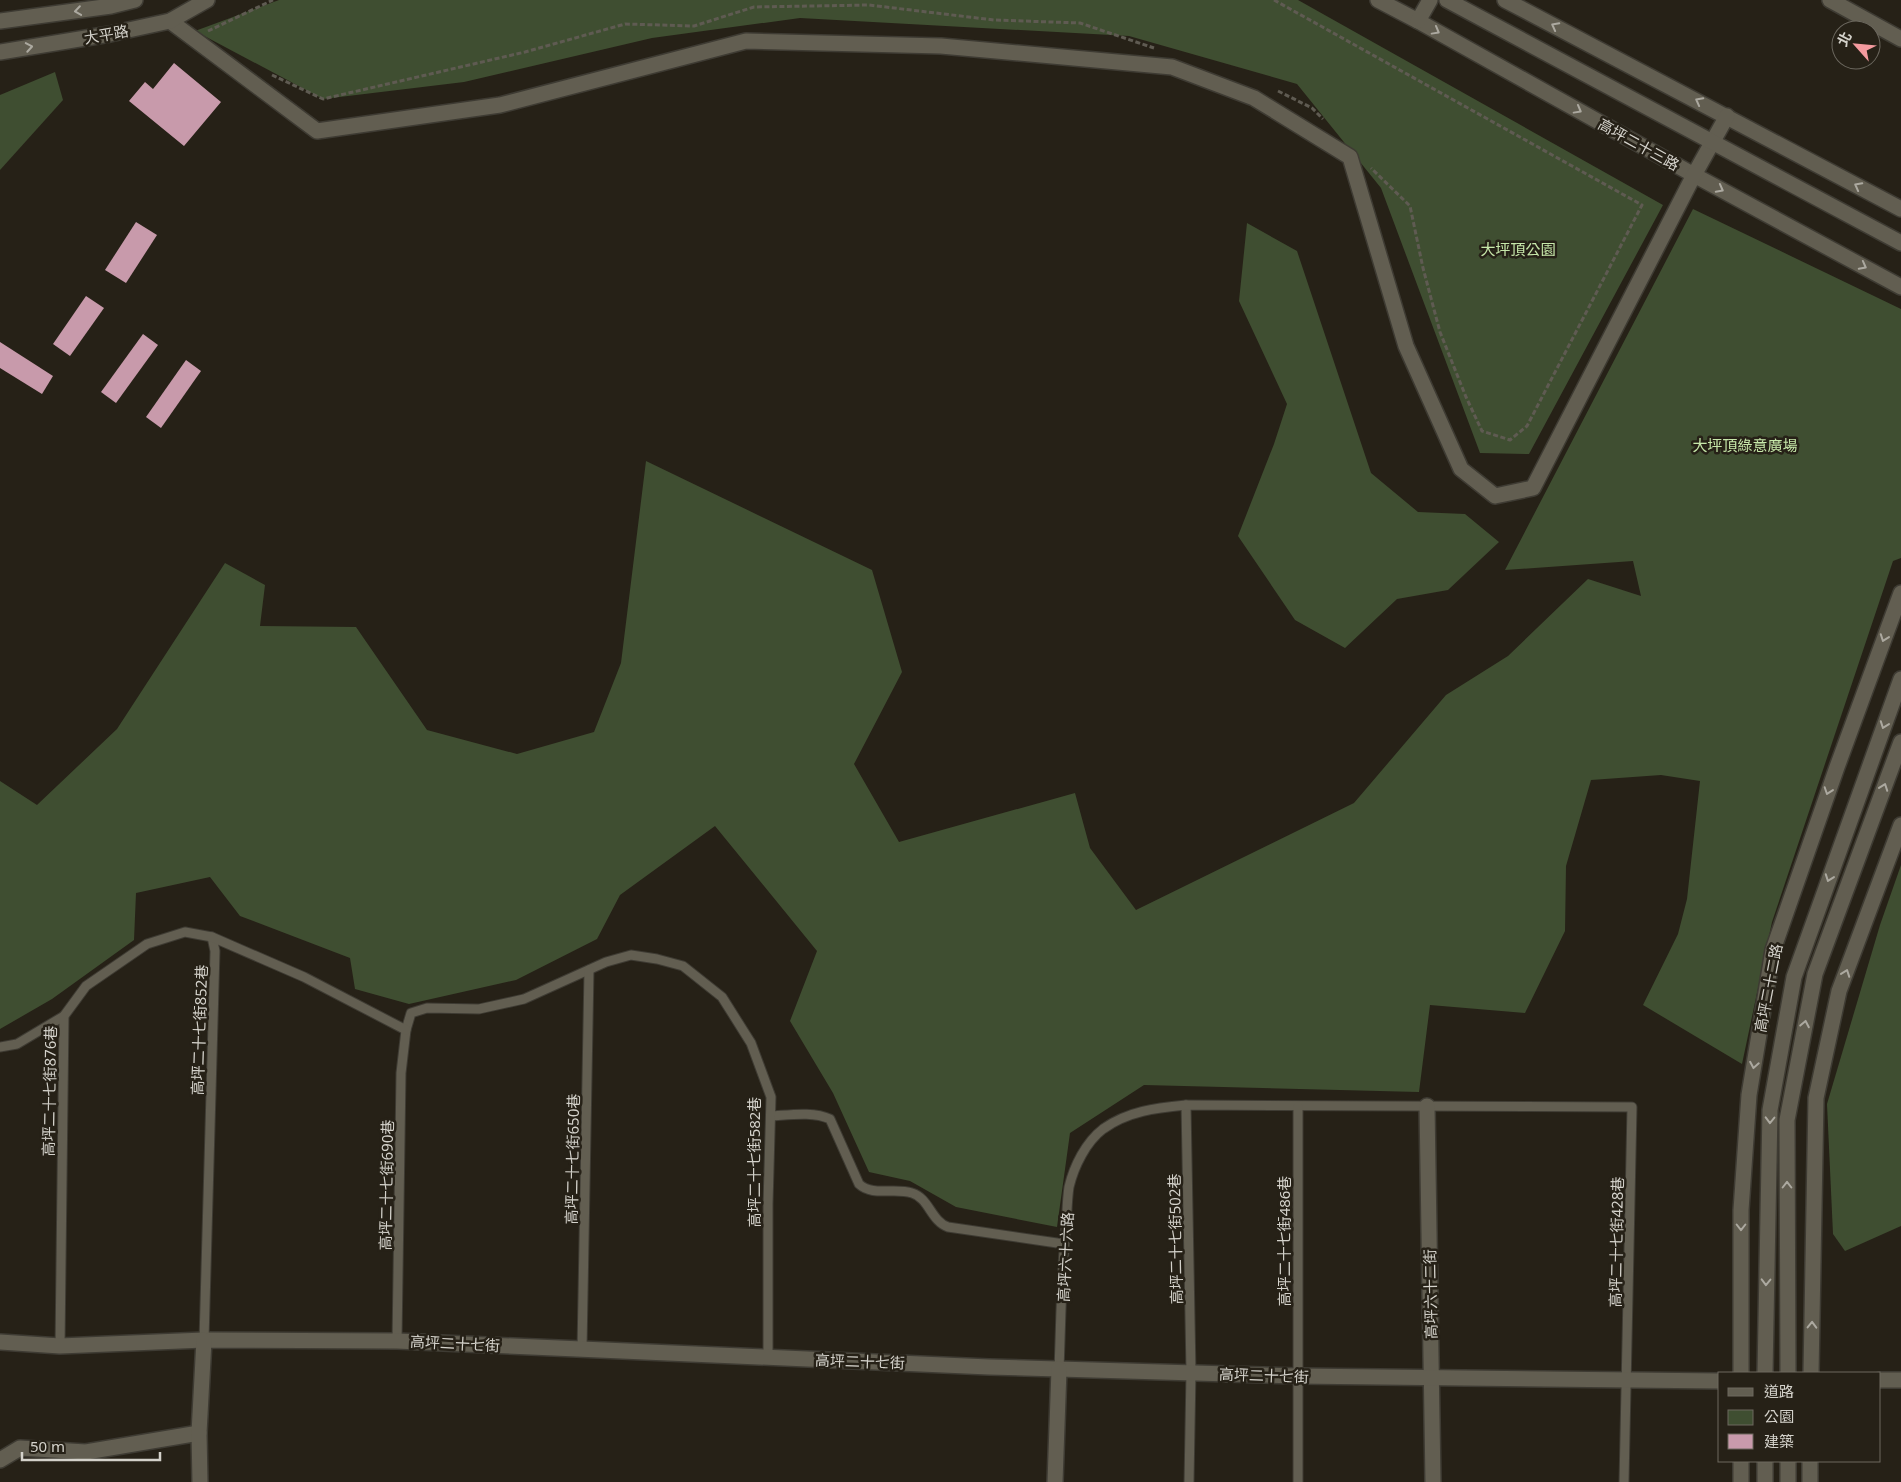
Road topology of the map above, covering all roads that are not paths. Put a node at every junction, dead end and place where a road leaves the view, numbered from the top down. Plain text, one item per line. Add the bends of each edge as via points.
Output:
1 (135, 0) edge
2 (207, 0) edge
3 (1378, 0) edge
4 (1430, 0) edge
5 (1447, 0) edge
6 (1505, 0) edge
7 (1830, 0) edge
8 (170, 20) junction
9 (0, 21) edge
10 (1418, 21) junction
11 (1901, 39) edge
12 (0, 52) edge
13 (1727, 116) junction
14 (1713, 141) junction
15 (1694, 175) junction
16 (1901, 209) edge
17 (1901, 243) edge
18 (1901, 287) edge
19 (1901, 593) edge
20 (1901, 679) edge
21 (1901, 742) edge
22 (1901, 824) edge
23 (212, 937) junction
24 (589, 970) junction
25 (64, 1016) junction
26 (406, 1030) junction
27 (0, 1047) edge
28 (1186, 1105) junction
29 (1298, 1106) junction
30 (1427, 1106) junction
31 (1632, 1107) joint
32 (771, 1116) junction
33 (1064, 1244) junction
34 (204, 1340) junction
35 (397, 1341) junction
36 (0, 1342) edge
37 (60, 1346) junction
38 (582, 1349) junction
39 (768, 1357) junction
40 (1059, 1369) junction
41 (1191, 1372) junction
42 (1741, 1372) edge
43 (1765, 1372) edge
44 (1788, 1372) edge
45 (1811, 1372) edge
46 (1298, 1376) junction
47 (1430, 1377) junction
48 (1627, 1379) junction
49 (1881, 1380) edge
50 (1901, 1380) edge
51 (1718, 1381) edge
52 (199, 1434) junction
53 (0, 1460) edge
54 (1741, 1462) edge
55 (1765, 1462) edge
56 (1788, 1462) edge
57 (1810, 1462) edge
58 (200, 1482) edge
59 (1055, 1482) edge
60 (1189, 1482) edge
61 (1298, 1482) edge
62 (1433, 1482) edge
63 (1624, 1482) edge
64 (1741, 1482) edge
65 (1765, 1482) edge
66 (1788, 1482) edge
67 (1810, 1482) edge

1 -> 9 street, 大平路
2 - 8 street, 大平路
3 - 10 street, 高坪二十三路
4 - 10 street
5 - 14 street
13 -> 6 street
7 - 11 street
12 -> 8 street, 大平路 via 110,34
8 - 15 street via 317,131 500,105 746,41 941,46 1172,67 1254,98 1350,157 1406,346 1461,469 1495,496 1533,488
10 -> 15 street, 高坪二十三路
13 - 14 street
16 -> 13 street
14 - 15 street
14 - 17 street
15 -> 18 street, 高坪二十三路
19 -> 42 street, 高坪二十二路 via 1773,950 1748,1095 1741,1210
20 -> 43 street, 高坪二十二路 via 1794,977 1770,1110
44 -> 21 street via 1787,1120 1815,974
45 -> 22 street via 1816,1098 1839,992
23 - 25 lane, 高坪二十七街876巷 via 185,932 147,944 86,986
23 - 26 lane via 304,977
23 - 34 lane, 高坪二十七街852巷 via 215,952
24 - 26 lane via 524,1000 478,1009 427,1008 411,1013
24 - 32 lane, 高坪二十七街582巷 via 631,955 657,960 683,966 722,997 751,1043 771,1098
24 - 38 lane, 高坪二十七街650巷
25 - 27 lane via 17,1044
25 - 37 lane, 高坪二十七街876巷
26 - 35 lane, 高坪二十七街690巷 via 401,1073
28 - 29 lane, 高坪六十六路
28 - 33 lane, 高坪六十六路 via 1129,1114 1102,1130 1086,1148 1070,1187
28 - 41 lane, 高坪二十七街502巷
29 - 30 lane, 高坪六十六路
29 - 46 lane, 高坪二十七街486巷
30 - 31 lane, 高坪六十六路
30 - 47 street, 高坪六十二街
31 - 48 lane, 高坪二十七街428巷
32 - 33 lane via 815,1115 830,1119 859,1184 866,1190 913,1193 922,1199 941,1224
32 - 39 lane, 高坪二十七街582巷
33 - 40 lane, 高坪六十六路
34 - 35 street, 高坪二十七街
34 - 37 street, 高坪二十七街
34 - 52 street
35 - 38 street, 高坪二十七街
36 - 37 street, 高坪二十七街
38 - 39 street, 高坪二十七街
39 - 40 street, 高坪二十七街
40 - 41 street, 高坪二十七街
40 - 59 street, 高坪六十六路
41 - 46 street, 高坪二十七街
41 - 60 lane, 高坪二十七街502巷
46 - 47 street, 高坪二十七街
46 - 61 lane, 高坪二十七街486巷
47 - 48 street, 高坪二十七街
47 - 62 street, 高坪六十二街
48 - 51 street, 高坪二十七街
48 - 63 lane, 高坪二十七街428巷
49 - 50 street
52 - 53 street via 86,1452 20,1448
52 - 58 street
54 - 64 street
55 - 65 street
56 - 66 street
57 - 67 street

